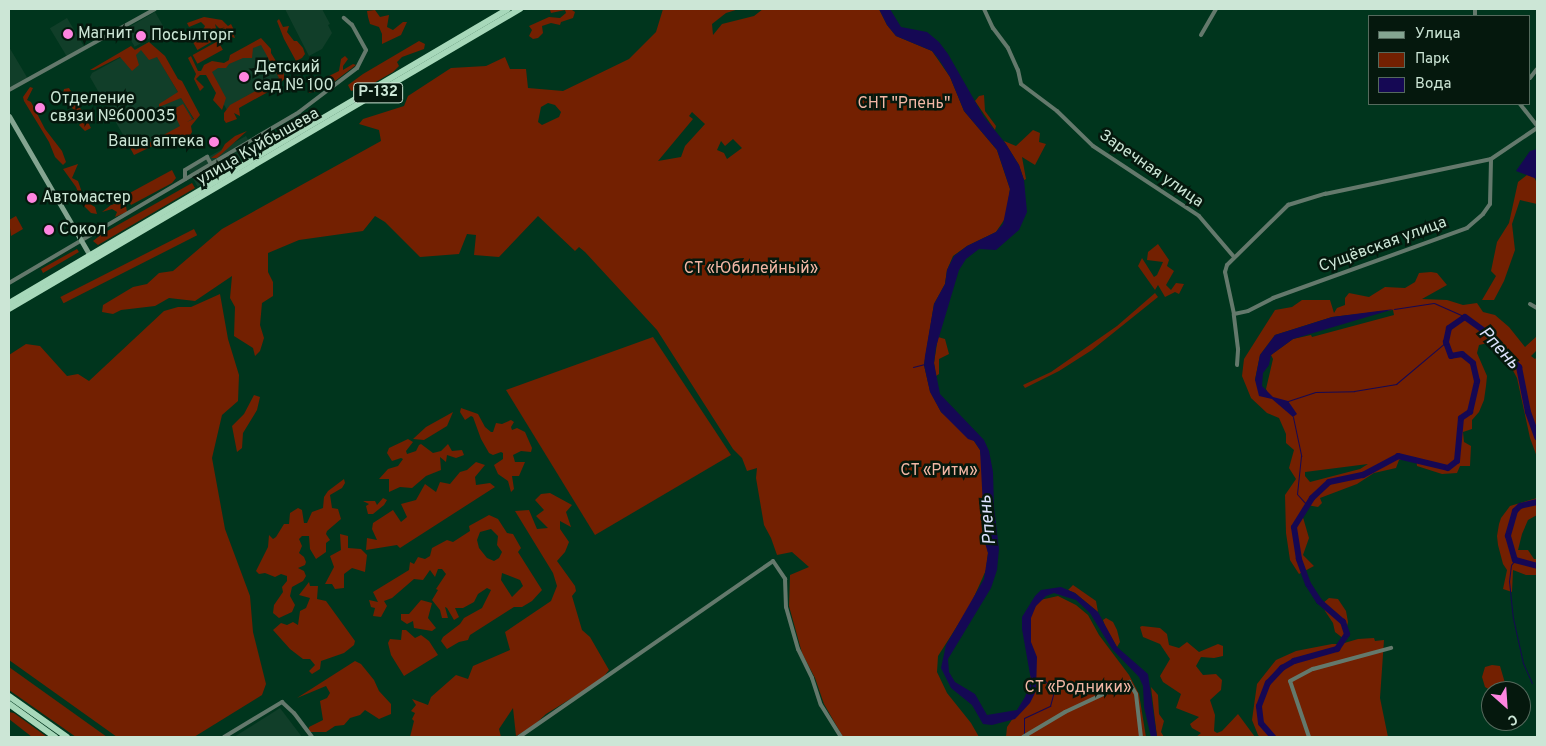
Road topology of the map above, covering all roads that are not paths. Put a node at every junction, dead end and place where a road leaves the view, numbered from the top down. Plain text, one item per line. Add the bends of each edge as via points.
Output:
1 (155, 9) edge
2 (508, 9) edge
3 (520, 9) edge
4 (984, 9) edge
5 (1216, 9) edge
6 (344, 18) dead end
7 (1201, 35) dead end
8 (9, 90) edge
9 (1521, 105) edge
10 (9, 116) edge
11 (1537, 127) edge
12 (1491, 159) junction
13 (211, 164) junction
14 (185, 179) junction
15 (82, 242) junction
16 (1234, 257) junction
17 (91, 258) junction
18 (9, 283) edge
19 (9, 303) edge
20 (1530, 304) dead end
21 (1537, 308) edge
22 (9, 309) edge
23 (1234, 314) junction
24 (1237, 366) dead end
25 (1391, 648) dead end
26 (9, 696) edge
27 (9, 704) edge
28 (54, 737) edge
29 (67, 737) edge
30 (224, 737) edge
31 (312, 737) edge
32 (519, 737) edge
33 (841, 737) edge
34 (1023, 737) edge
35 (1141, 737) edge
36 (1309, 737) edge

1 - 8 street
2 - 17 highway, улица Куйбышева / Р-132
3 - 17 highway, улица Куйбышева / Р-132
4 - 16 street, Заречная улица via 1008,48 1021,84 1057,111 1093,146 1199,216
5 - 7 street
6 - 13 street via 352,25 366,50 357,68 312,103
9 - 11 street
10 - 15 main road
11 - 12 street
12 - 16 street via 1325,194 1288,205
12 - 23 street, Сущёвская улица via 1490,204 1467,228 1273,298 1248,312
13 - 14 street
13 - 14 street via 207,157 185,170
14 - 15 street
15 - 17 main road
15 - 18 street
16 - 23 street via 1225,272
17 - 19 highway, улица Куйбышева / Р-132
17 - 22 highway, улица Куйбышева / Р-132
20 - 21 street
23 - 24 street
25 - 36 street via 1313,669 1290,681
26 - 29 highway
27 - 28 highway
30 - 31 street via 282,702
32 - 33 street via 773,561 785,580 786,607 798,649 821,705
34 - 35 street via 1065,712 1130,682 1136,694

